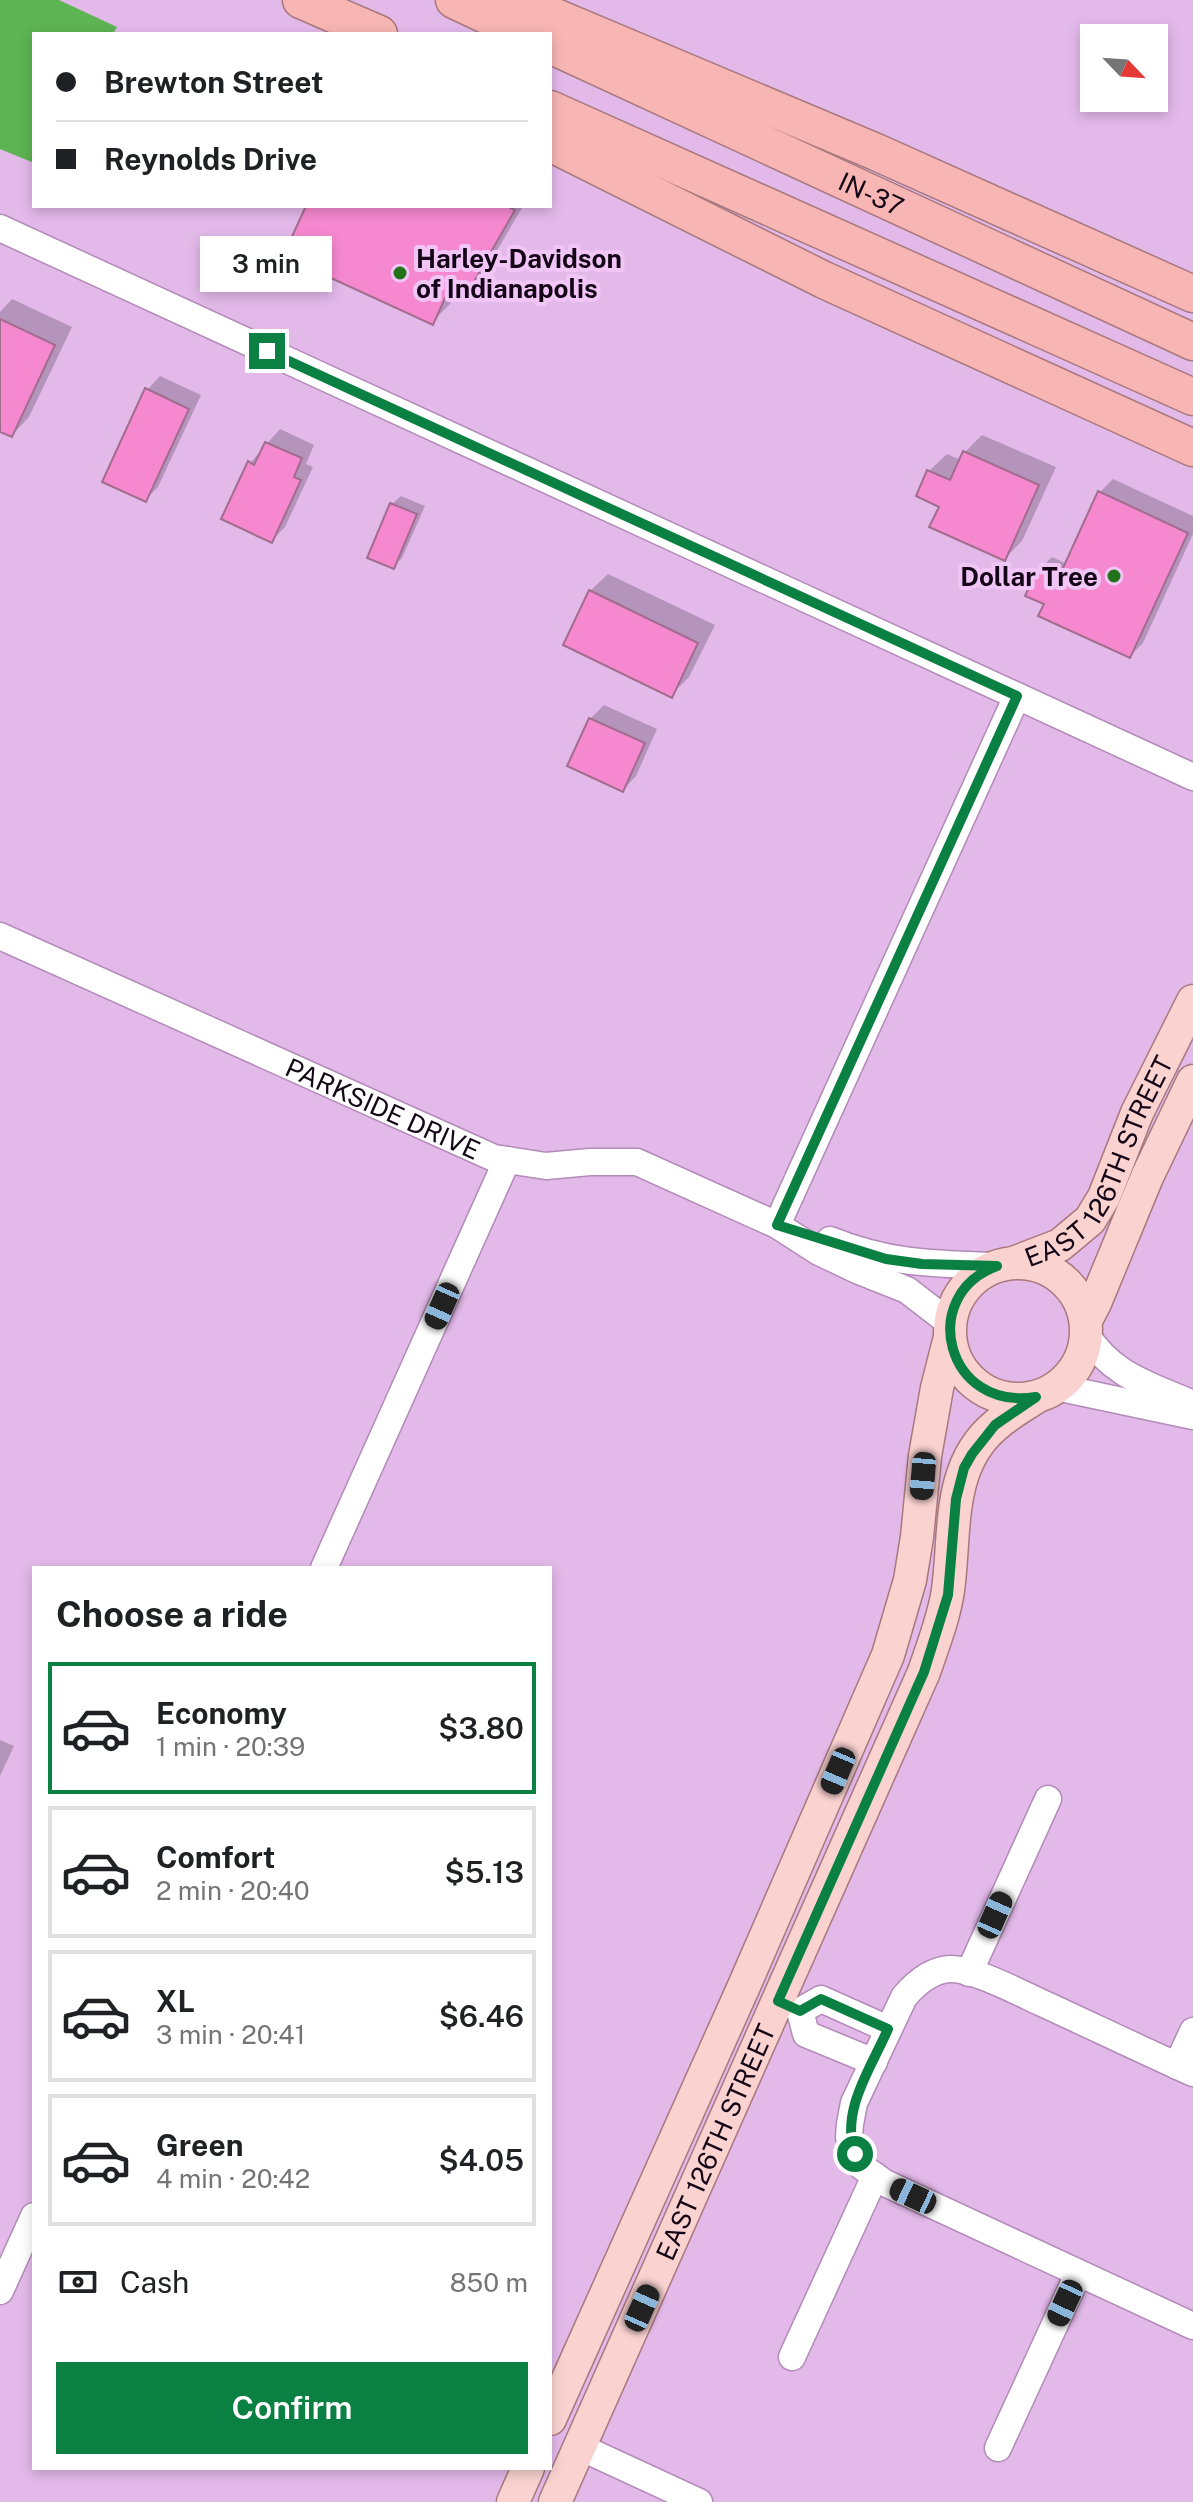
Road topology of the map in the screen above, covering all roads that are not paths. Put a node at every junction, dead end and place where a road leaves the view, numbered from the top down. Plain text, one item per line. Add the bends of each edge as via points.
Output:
1 (279, 0) edge
2 (301, 0) edge
3 (454, 0) edge
4 (515, 0) edge
5 (337, 32) edge
6 (374, 32) edge
7 (522, 32) edge
8 (552, 46) edge
9 (552, 110) edge
10 (552, 144) edge
11 (0, 228) edge
12 (1193, 294) edge
13 (1193, 342) edge
14 (1193, 397) edge
15 (1193, 448) edge
16 (1017, 696) junction
17 (1193, 777) edge
18 (0, 936) edge
19 (1193, 1001) edge
20 (1193, 1081) edge
21 (507, 1160) junction
22 (777, 1225) junction
23 (1004, 1264) junction
24 (1086, 1327) junction
25 (950, 1330) junction
26 (1046, 1392) junction
27 (1193, 1404) edge
28 (1193, 1416) edge
29 (325, 1566) edge
30 (1048, 1799) dead end
31 (969, 1973) junction
32 (744, 1986) junction
33 (789, 2006) junction
34 (888, 2029) junction
35 (1193, 2031) edge
36 (874, 2062) junction
37 (1185, 2070) edge
38 (875, 2176) junction
39 (32, 2220) edge
40 (1078, 2274) junction
41 (0, 2291) edge
42 (1193, 2326) edge
43 (792, 2357) dead end
44 (552, 2415) edge
45 (580, 2447) junction
46 (998, 2448) dead end
47 (527, 2470) edge
48 (513, 2502) edge
49 (555, 2502) edge
50 (699, 2502) edge

1 - 5 highway
2 - 6 highway
3 - 7 highway
4 - 12 highway via 876,152
8 - 13 highway, IN-37
9 - 14 highway, IN-37
10 - 15 highway via 810,273
11 - 16 street
16 - 17 street
16 - 22 street
18 - 21 street, PARKSIDE DRIVE
19 - 23 main road, EAST 126TH STREET via 1090,1220 1060,1245
20 - 24 main road, EAST 126TH STREET
21 - 22 street, PARKSIDE DRIVE via 546,1166 637,1162
21 - 29 street
22 - 23 street, PARKSIDE DRIVE via 886,1259
22 - 25 street, PARKSIDE DRIVE via 819,1252 912,1293
23 - 24 main road via 1026,1263 1054,1272 1075,1293
23 - 25 main road via 965,1288
24 - 26 main road via 1078,1364
24 - 27 street via 1098,1354 1120,1371
25 - 26 main road via 959,1365 979,1387 1007,1398
25 - 32 main road, EAST 126TH STREET via 931,1415 917,1537 900,1618
26 - 28 street
26 - 33 main road, EAST 126TH STREET via 995,1425 964,1468 956,1499 948,1595 924,1672
30 - 31 street
31 - 34 street via 950,1969 916,1983
31 - 37 street
32 - 33 street
32 - 44 main road, EAST 126TH STREET
33 - 34 street via 821,1999
33 - 36 street via 806,2034
33 - 45 main road, EAST 126TH STREET
34 - 36 street
35 - 37 street
36 - 38 street via 854,2103 849,2137 861,2166
38 - 40 street
38 - 43 street
39 - 41 street
40 - 42 street
40 - 46 street
45 - 49 main road, EAST 126TH STREET
45 - 50 street
47 - 48 main road

